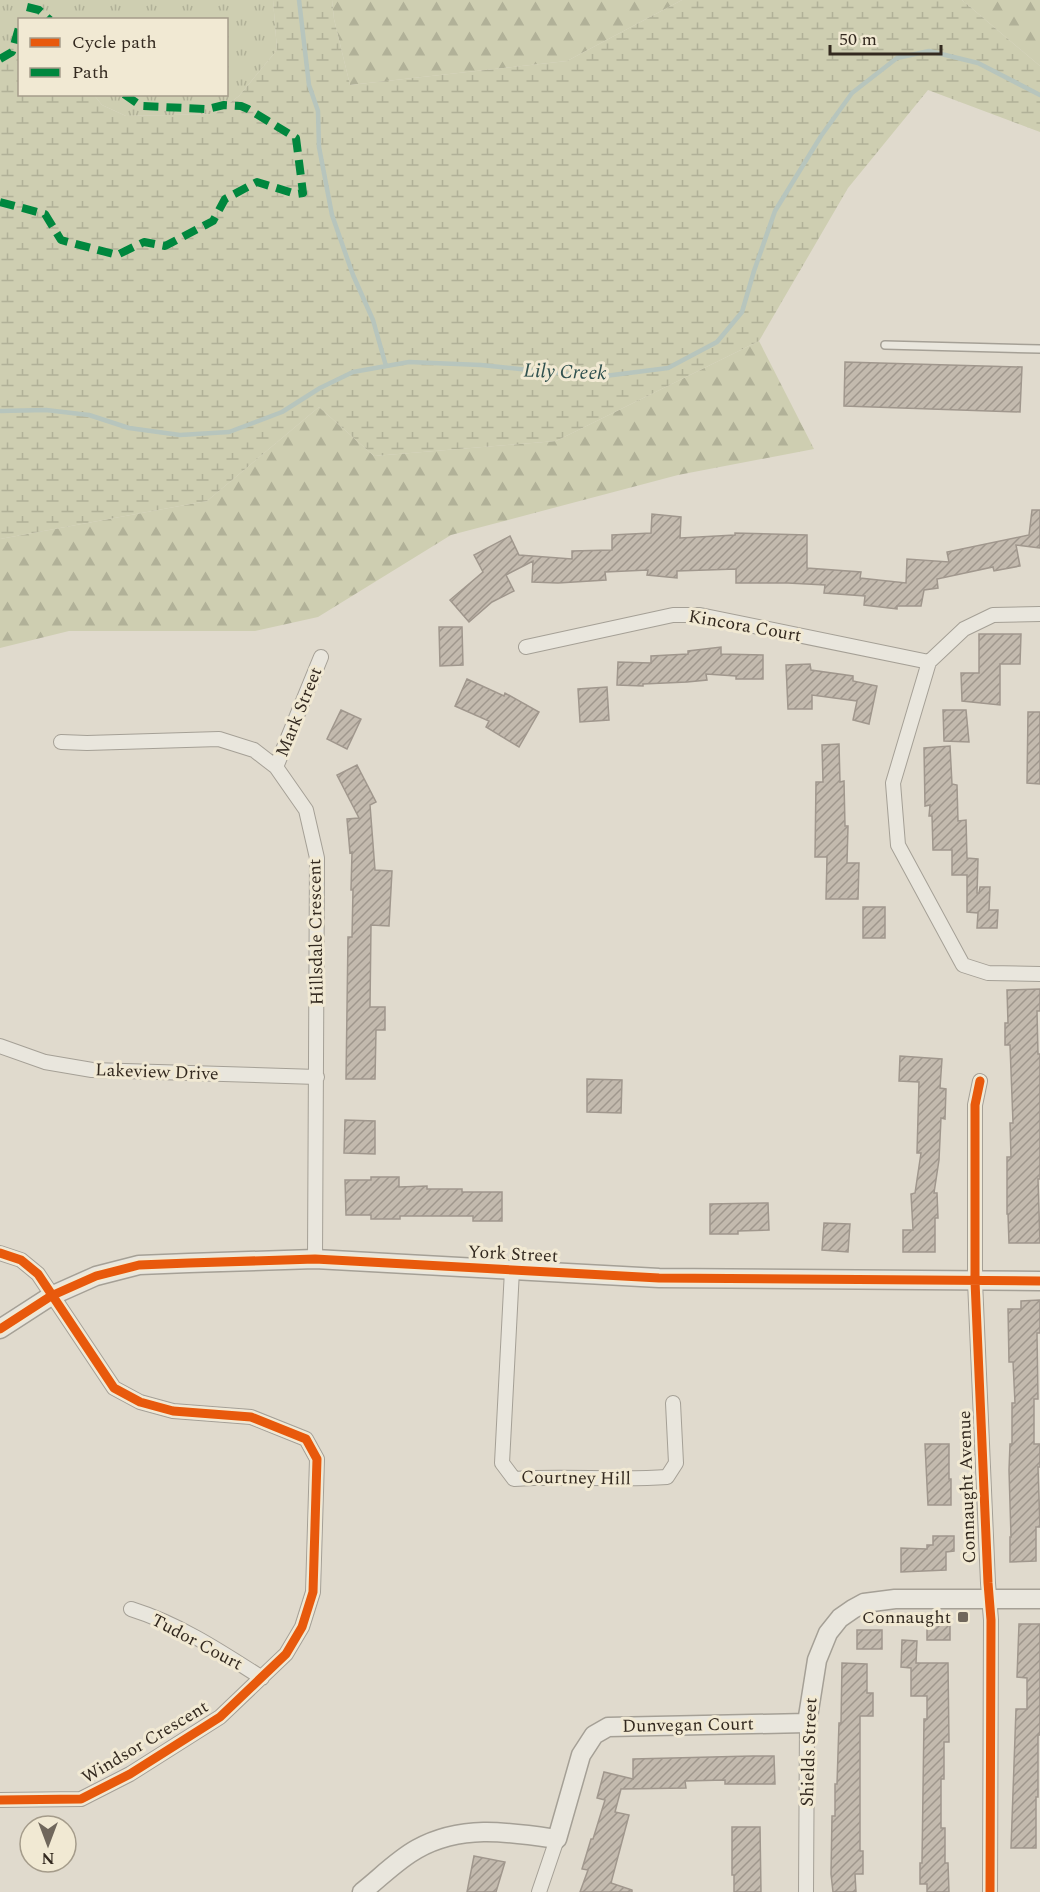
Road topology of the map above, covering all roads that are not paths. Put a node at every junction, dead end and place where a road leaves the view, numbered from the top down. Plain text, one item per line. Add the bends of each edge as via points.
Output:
1 (885, 345) dead end
2 (1040, 349) edge
3 (1040, 614) edge
4 (526, 647) dead end
5 (321, 657) dead end
6 (929, 662) junction
7 (61, 742) dead end
8 (276, 768) junction
9 (1040, 974) edge
10 (0, 1046) edge
11 (317, 1077) junction
12 (980, 1081) dead end
13 (0, 1253) edge
14 (315, 1259) junction
15 (512, 1270) junction
16 (975, 1281) junction
17 (1040, 1281) edge
18 (51, 1296) junction
19 (0, 1329) edge
20 (673, 1403) dead end
21 (990, 1599) junction
22 (1040, 1599) edge
23 (131, 1609) dead end
24 (262, 1678) junction
25 (807, 1723) junction
26 (0, 1800) edge
27 (557, 1839) junction
28 (362, 1892) edge
29 (539, 1892) edge
30 (806, 1892) edge
31 (990, 1892) edge

1 - 2 lane
3 - 6 street via 993,615 964,628
4 - 6 street, Kincora Court via 673,615 700,615
5 - 8 street, Mark Street
6 - 9 street via 894,783 898,845 963,965 988,973
7 - 8 street, Hillsdale Crescent via 219,739 254,750
8 - 11 street, Hillsdale Crescent via 306,810 317,858
10 - 11 street, Lakeview Drive via 45,1062 92,1070
11 - 14 street, Hillsdale Crescent
12 - 16 street, Connaught Avenue via 975,1106
13 - 18 street, Windsor Crescent via 21,1260 38,1274
14 - 15 street, York Street
14 - 18 street, York Street via 139,1265 96,1276
15 - 16 street, York Street via 682,1278
15 - 20 street, Courtney Hill via 502,1463 514,1479 667,1477 676,1463
16 - 17 street, York Street
16 - 21 street, Connaught Avenue
18 - 19 street, York Street
18 - 24 street, Windsor Crescent via 114,1388 140,1402 173,1410 251,1417 306,1439 317,1459 313,1592 302,1627 286,1653
21 - 22 street
21 - 25 street, Shields Street via 878,1600 840,1618 828,1633 817,1660
21 - 31 street, Connaught Avenue
23 - 24 street, Tudor Court via 202,1640
24 - 26 street, Windsor Crescent via 220,1717 130,1774 81,1798
25 - 27 street, Dunvegan Court via 621,1726 599,1731 581,1755
25 - 30 street, Shields Street
27 - 28 street via 486,1830 452,1835 415,1850
27 - 29 street, Dunvegan Court

